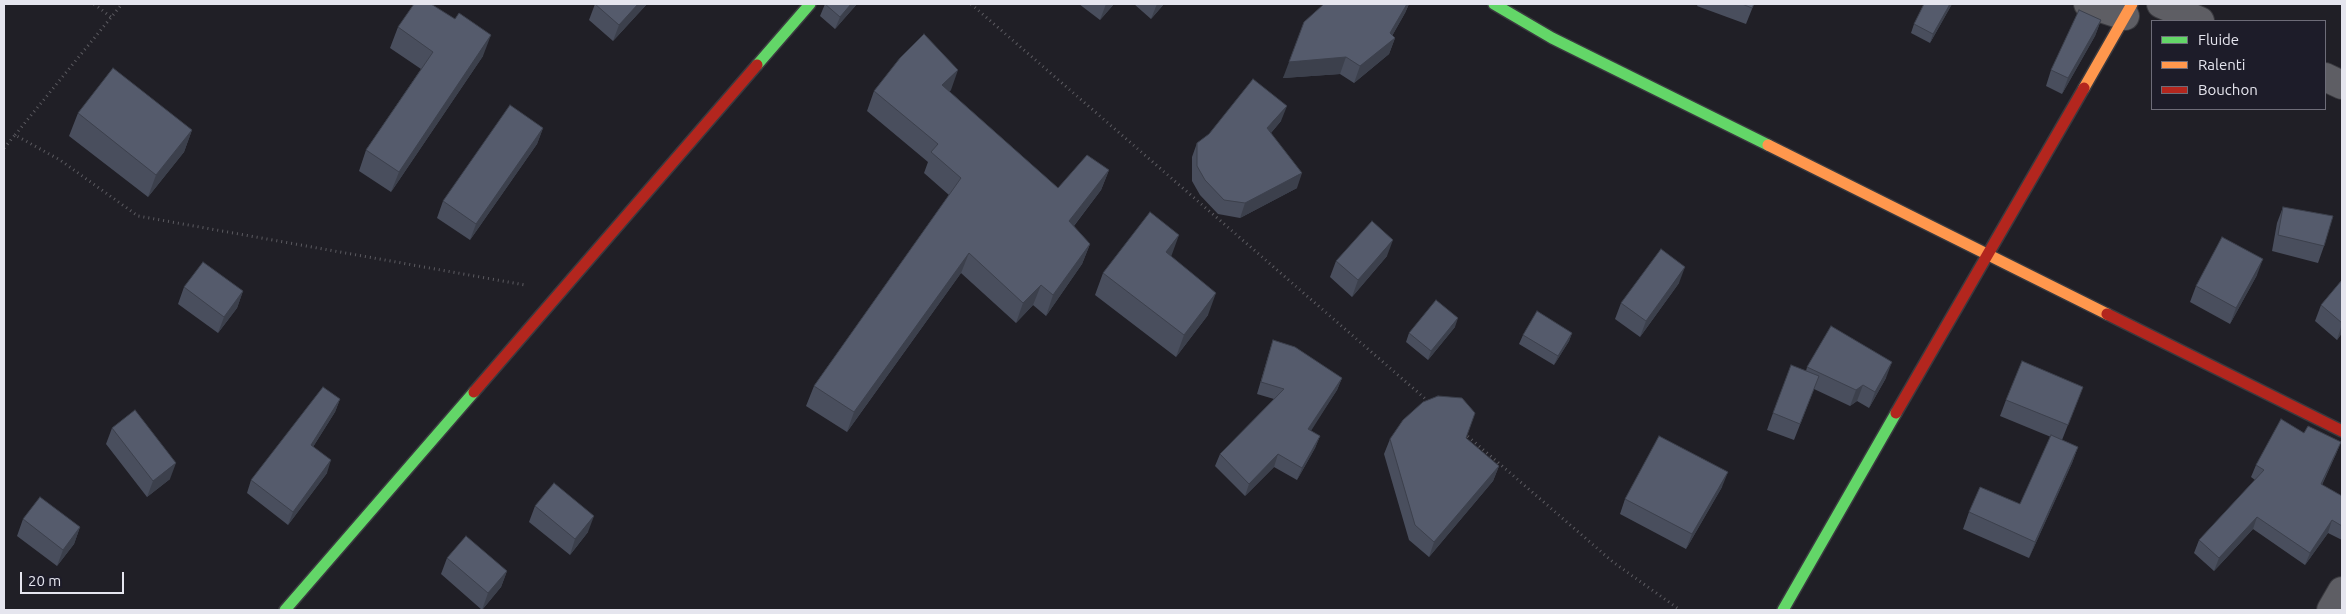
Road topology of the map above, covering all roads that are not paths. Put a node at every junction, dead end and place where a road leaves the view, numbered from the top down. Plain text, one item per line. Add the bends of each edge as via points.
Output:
1 (810, 4) edge
2 (1494, 4) edge
3 (2088, 4) edge
4 (2162, 4) edge
5 (2129, 10) edge
6 (2198, 20) edge
7 (2326, 77) edge
8 (2342, 85) edge
9 (1988, 256) junction
10 (2342, 431) edge
11 (2342, 591) edge
12 (285, 610) edge
13 (1784, 610) edge
14 (2331, 610) edge

1 - 12 street
2 - 9 street via 1552,38
3 - 5 street
4 - 6 street
5 - 9 street
7 - 8 street
9 - 10 street
9 - 13 street
11 - 14 street

